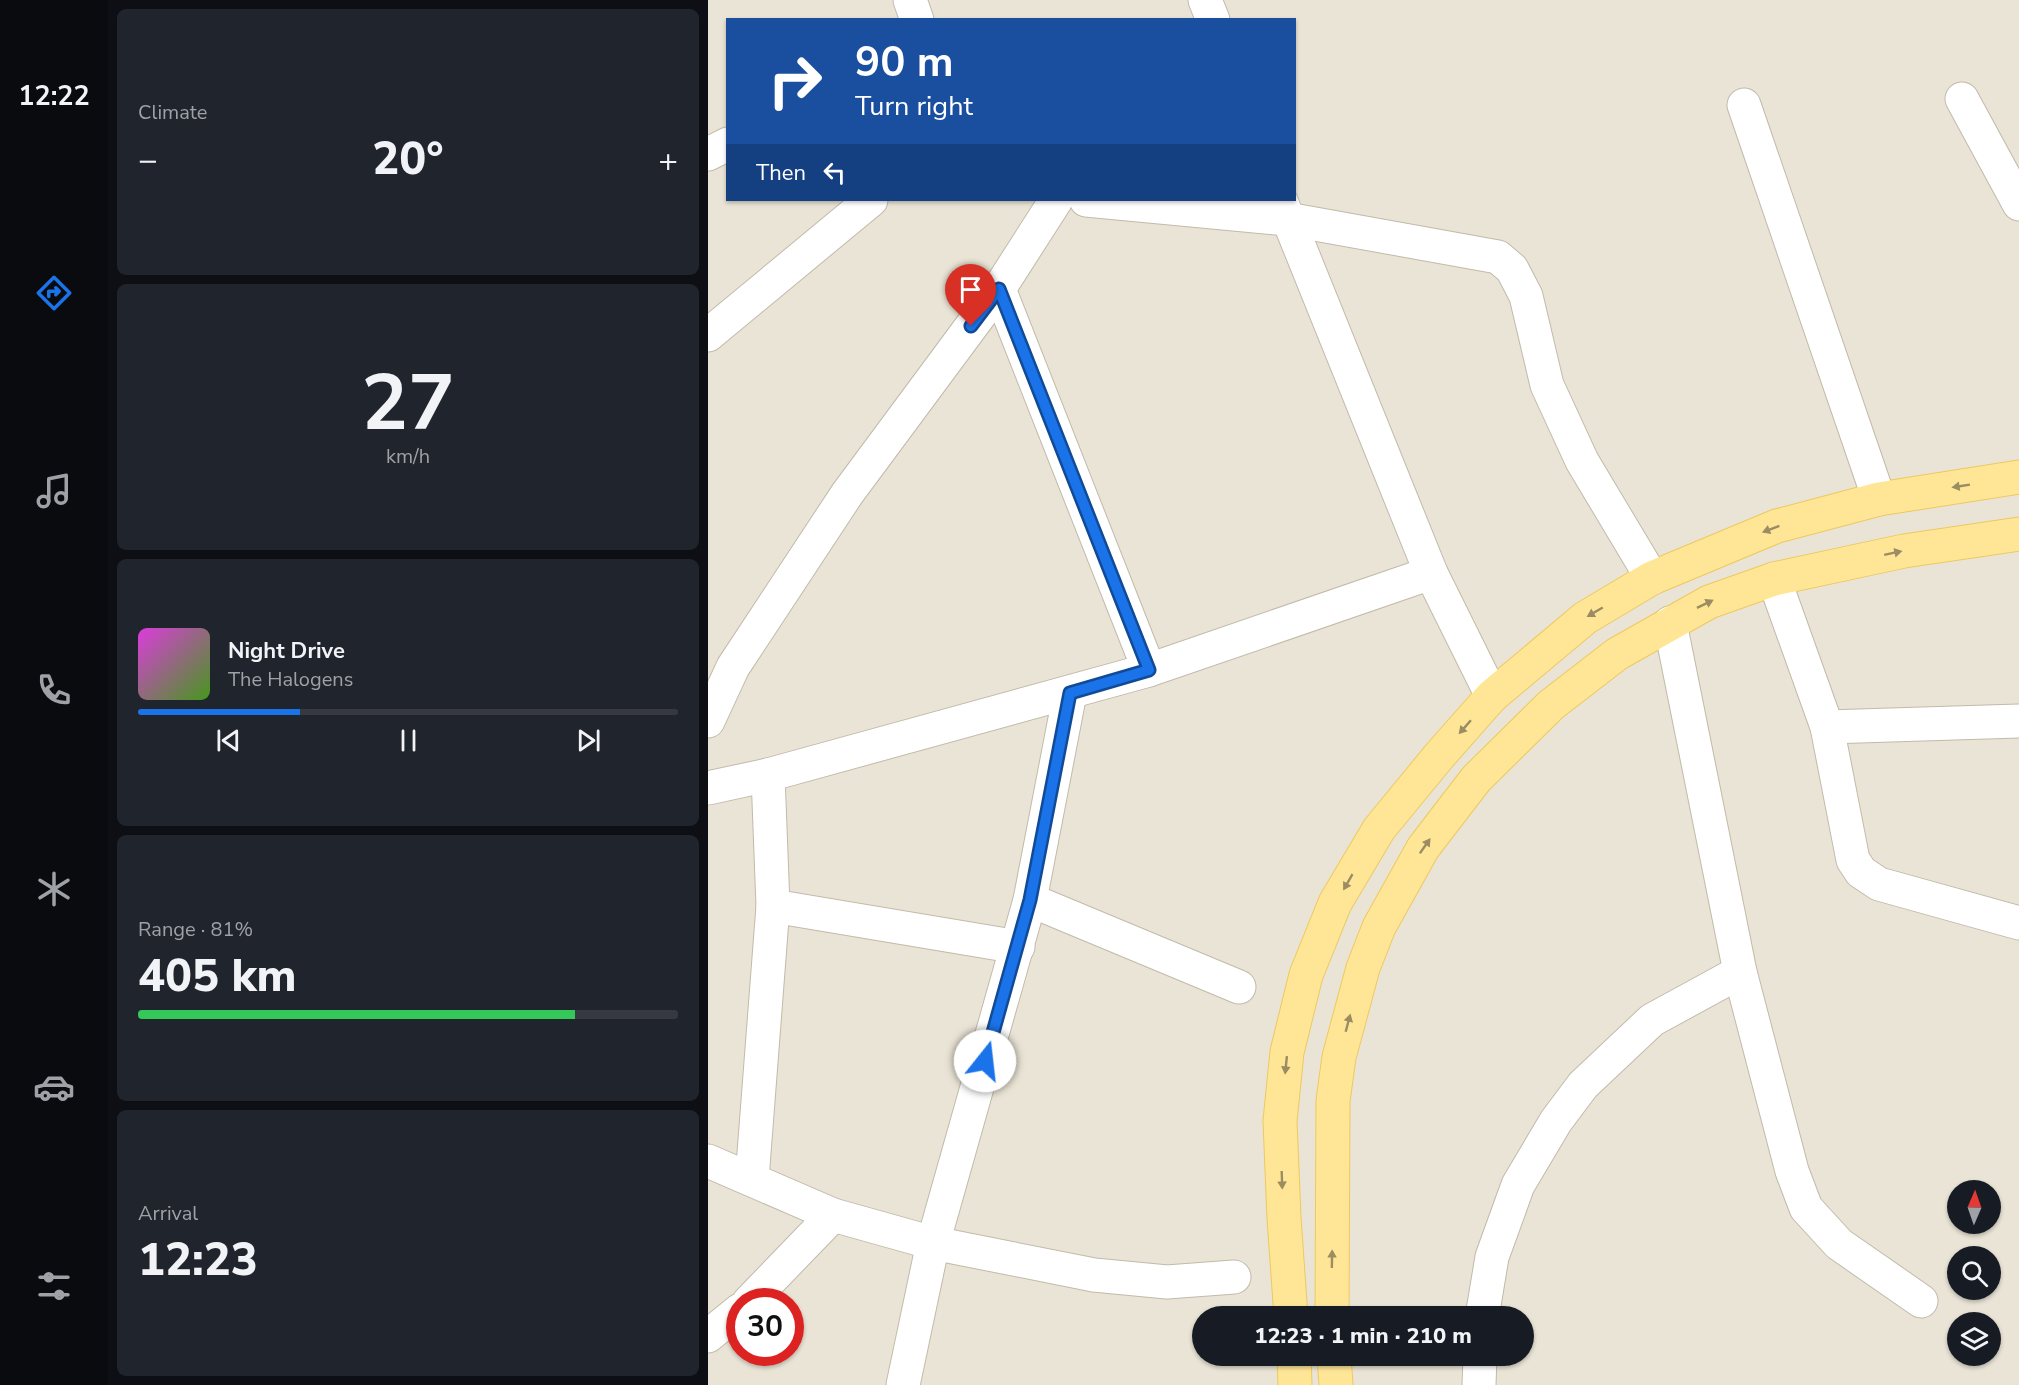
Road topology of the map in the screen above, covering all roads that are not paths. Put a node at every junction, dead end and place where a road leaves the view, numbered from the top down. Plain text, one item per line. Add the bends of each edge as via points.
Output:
1 (910, 0) edge
2 (1205, 0) edge
3 (916, 18) edge
4 (1212, 18) edge
5 (1962, 99) dead end
6 (1744, 105) dead end
7 (726, 145) edge
8 (708, 154) edge
9 (870, 201) edge
10 (1055, 201) edge
11 (1108, 201) edge
12 (2019, 204) edge
13 (1284, 209) edge
14 (999, 289) junction
15 (708, 336) edge
16 (2019, 477) edge
17 (1879, 499) junction
18 (2019, 534) edge
19 (1431, 573) junction
20 (1652, 578) junction
21 (1774, 579) junction
22 (1670, 623) junction
23 (1149, 670) junction
24 (1070, 693) junction
25 (1492, 696) junction
26 (708, 721) edge
27 (2019, 721) edge
28 (1827, 727) junction
29 (768, 775) junction
30 (708, 788) edge
31 (1030, 900) junction
32 (773, 906) junction
33 (2019, 923) edge
34 (1018, 947) junction
35 (1740, 972) junction
36 (1239, 987) dead end
37 (708, 1161) edge
38 (752, 1179) junction
39 (833, 1215) junction
40 (933, 1243) junction
41 (1234, 1277) dead end
42 (763, 1288) edge
43 (1922, 1301) dead end
44 (1290, 1306) edge
45 (1332, 1306) edge
46 (1484, 1306) edge
47 (726, 1321) edge
48 (708, 1336) edge
49 (1294, 1366) edge
50 (1335, 1366) edge
51 (1480, 1366) edge
52 (903, 1385) edge
53 (1295, 1385) edge
54 (1336, 1385) edge
55 (1479, 1385) edge

1 - 3 street
2 - 4 street
5 - 12 street
6 - 17 street
7 - 8 street
9 - 15 street
10 - 14 street
11 - 13 street
13 - 19 street
13 - 20 street via 1498,257 1512,269 1526,296 1547,385 1565,426
14 - 23 street
14 - 26 street via 847,494 733,667
16 -> 17 main road
17 -> 20 main road via 1777,526
21 -> 18 main road via 1904,551
19 - 23 street
19 - 25 street
20 -> 25 main road via 1584,618
22 -> 21 main road via 1709,602
21 - 28 street
22 - 35 street
45 -> 22 main road via 1333,1101 1339,1057 1363,968 1379,927 1423,848 1476,779 1551,705 1617,654
23 - 24 street
24 - 29 street
24 - 31 street
25 -> 44 main road via 1379,828 1335,903 1306,975 1287,1052 1280,1121
27 - 28 street
28 - 33 street via 1853,860 1861,872 1879,884
29 - 30 street
29 - 32 street
31 - 34 street
31 - 36 street
32 - 34 street
32 - 38 street
34 - 40 street
35 - 43 street via 1792,1171 1806,1208 1839,1244
35 - 46 street via 1652,1020 1583,1085 1556,1121 1518,1185 1492,1257
37 - 38 street
38 - 39 street
39 - 40 street
39 - 42 street
40 - 41 street via 1094,1275 1167,1282
40 - 52 street
47 - 48 street
49 - 53 main road
50 - 54 main road
51 - 55 street

